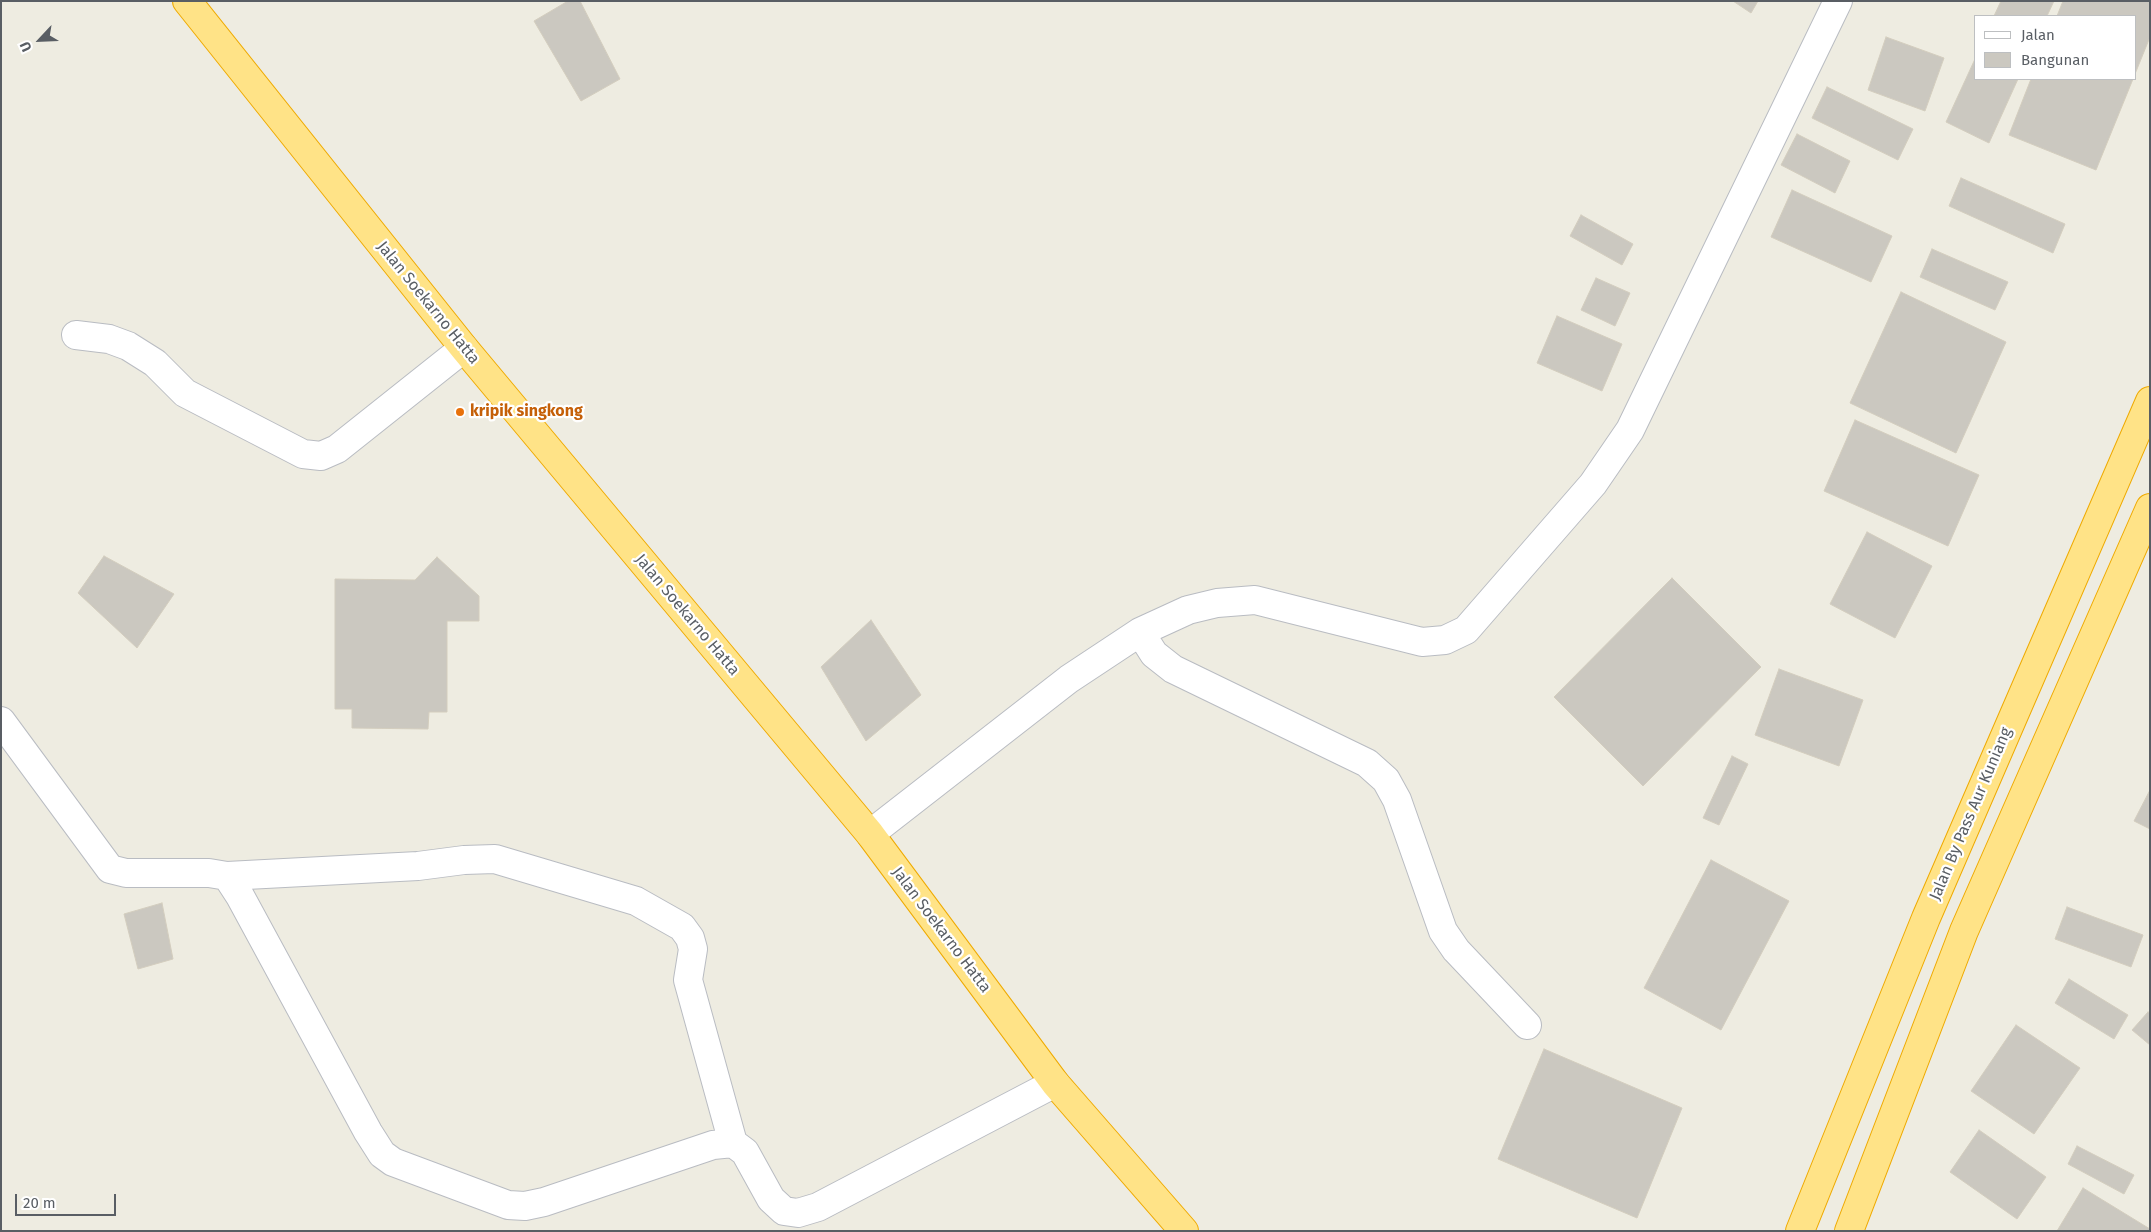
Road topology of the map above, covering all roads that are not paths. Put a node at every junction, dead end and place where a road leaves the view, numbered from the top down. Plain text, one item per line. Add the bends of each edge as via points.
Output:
1 (187, 1) edge
2 (1838, 1) edge
3 (76, 335) dead end
4 (464, 348) junction
5 (2150, 401) edge
6 (2150, 508) edge
7 (1140, 632) junction
8 (1, 721) edge
9 (870, 834) junction
10 (227, 876) junction
11 (1926, 918) junction
12 (1964, 931) junction
13 (1527, 1025) dead end
14 (1055, 1083) junction
15 (733, 1143) junction
16 (1856, 1228) edge
17 (1184, 1231) edge
18 (1800, 1231) edge

1 - 4 highway, Jalan Soekarno Hatta
2 - 7 street via 1630,430 1593,484 1466,630 1445,640 1422,642 1255,600 1216,603 1188,610
3 - 4 street via 128,346 156,363 185,393 303,454 321,456 336,450
4 - 9 highway, Jalan Soekarno Hatta
5 - 11 highway, Jalan By Pass Aur Kuniang
6 - 12 highway
7 - 9 street via 1069,679
7 - 13 street via 1154,654 1173,669 1367,764 1386,780 1397,800 1443,931 1456,950
8 - 10 street via 110,869 126,873
9 - 14 highway, Jalan Soekarno Hatta
10 - 15 street via 368,1132 382,1154 393,1162 508,1205 525,1206 713,1145
10 - 15 street via 495,859 636,901 682,927 690,938 693,949 688,980
11 - 12 highway
11 - 18 highway, Jalan By Pass Aur Kuniang
12 - 16 highway
14 - 15 street via 818,1208 798,1213 784,1211 771,1200 745,1152
14 - 17 highway, Jalan Soekarno Hatta

